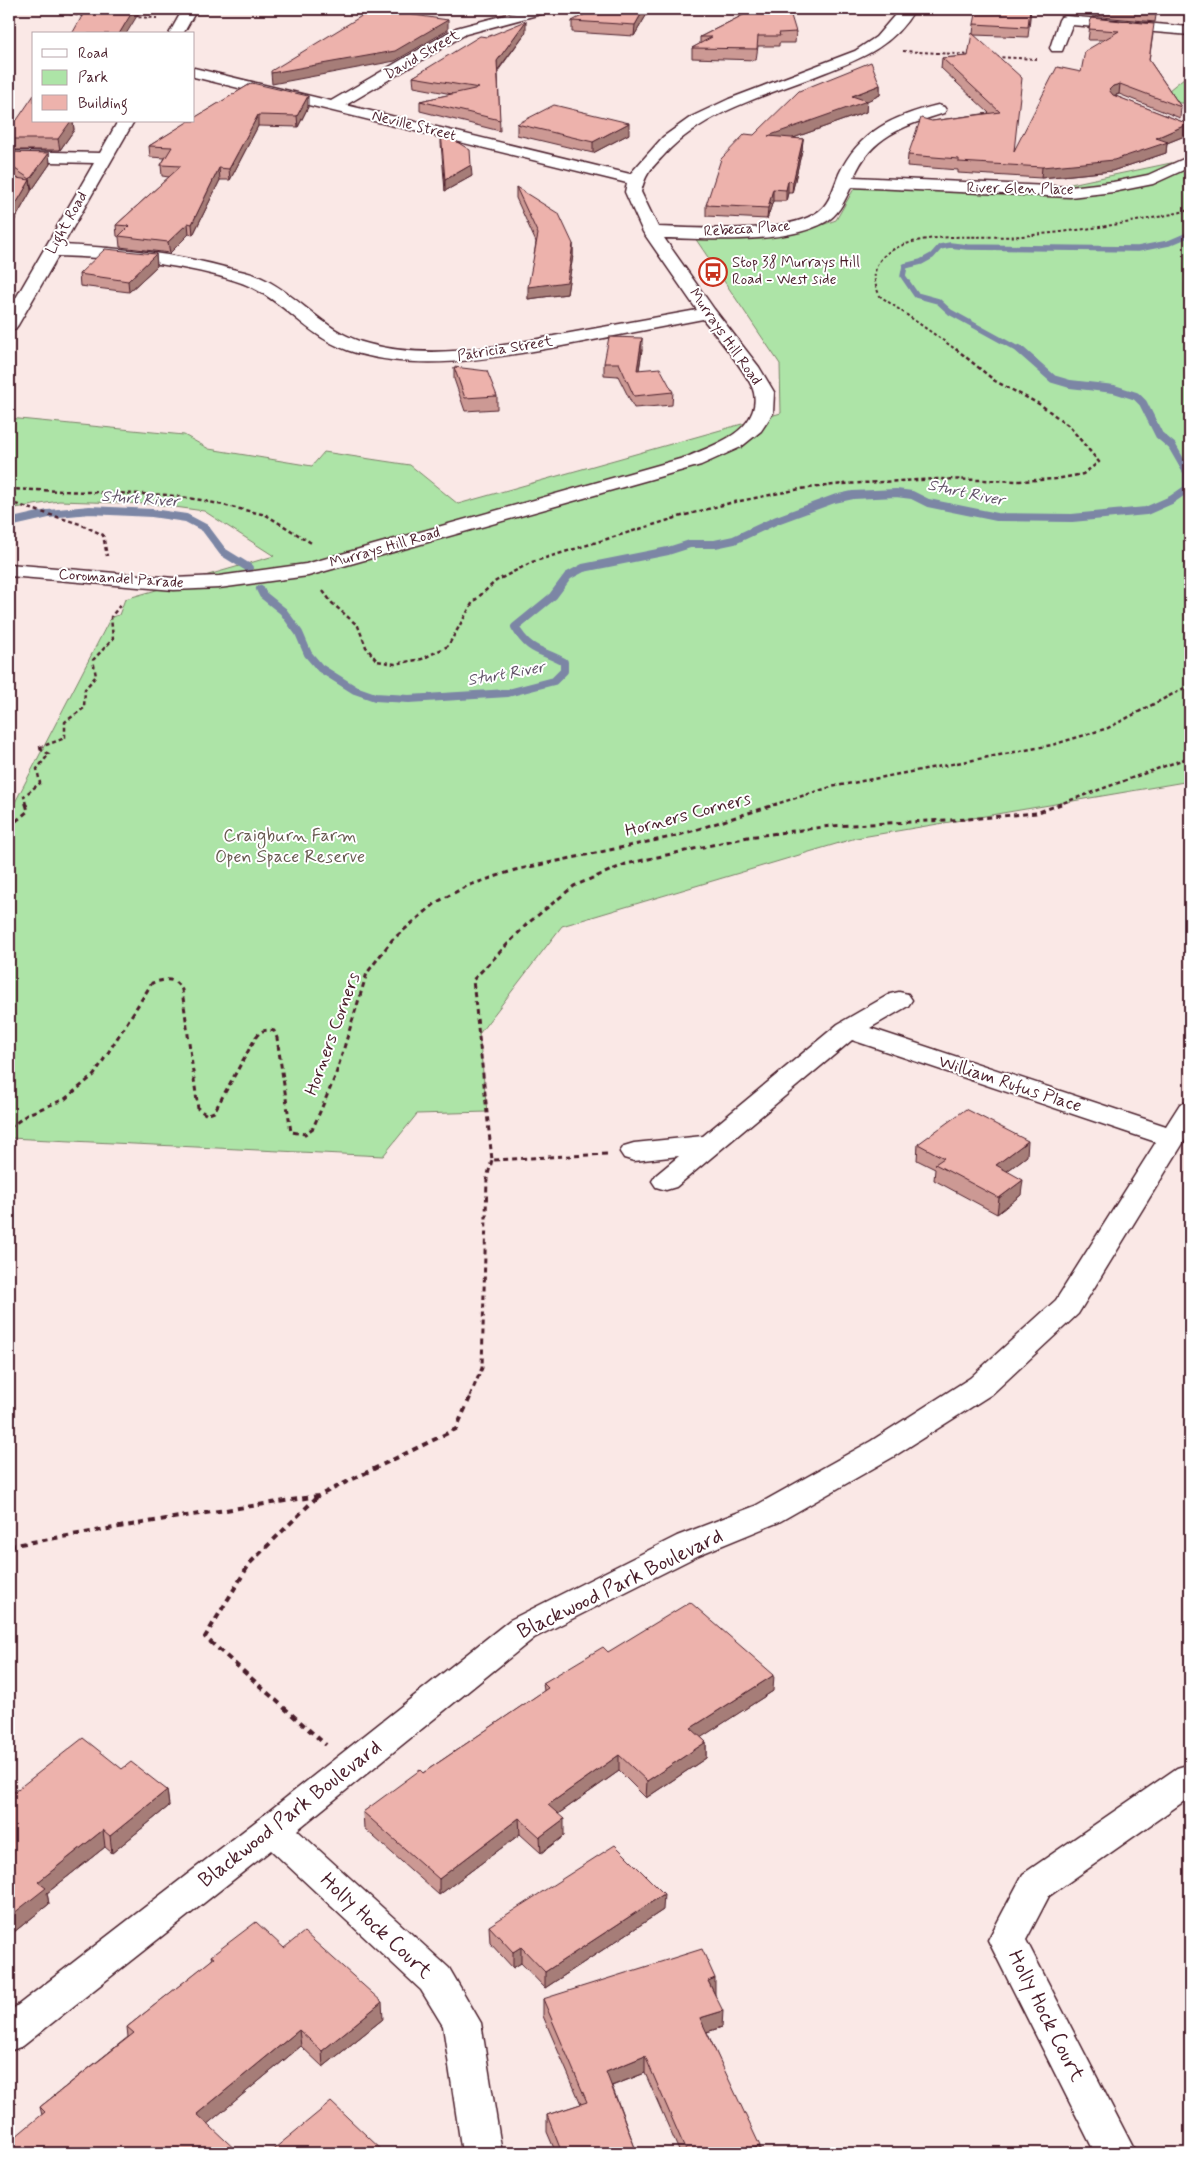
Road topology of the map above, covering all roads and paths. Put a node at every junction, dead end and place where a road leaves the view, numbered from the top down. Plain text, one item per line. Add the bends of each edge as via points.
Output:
1 (31, 9) edge
2 (543, 9) edge
3 (908, 9) edge
4 (188, 14) edge
5 (1068, 15) edge
6 (91, 16) edge
7 (129, 17) edge
8 (1190, 30) edge
9 (177, 32) edge
10 (1057, 48) dead end
11 (867, 49) junction
12 (975, 56) edge
13 (995, 57) edge
14 (1044, 60) dead end
15 (195, 73) edge
16 (334, 106) junction
17 (938, 110) dead end
18 (125, 122) edge
19 (9, 156) edge
20 (103, 158) junction
21 (1190, 162) edge
22 (635, 180) junction
23 (844, 182) junction
24 (1190, 210) edge
25 (652, 232) junction
26 (52, 250) junction
27 (708, 313) junction
28 (9, 323) edge
29 (9, 490) edge
30 (9, 502) edge
31 (341, 561) junction
32 (9, 570) edge
33 (301, 571) junction
34 (110, 580) junction
35 (233, 581) joint
36 (1190, 686) edge
37 (1190, 757) edge
38 (9, 827) edge
39 (899, 1000) dead end
40 (848, 1030) junction
41 (1190, 1110) edge
42 (9, 1128) edge
43 (1173, 1138) junction
44 (708, 1144) junction
45 (634, 1152) joint
46 (492, 1160) junction
47 (666, 1181) dead end
48 (318, 1496) junction
49 (9, 1546) edge
50 (350, 1766) junction
51 (1190, 1778) edge
52 (272, 1829) junction
53 (9, 2034) edge
54 (482, 2153) edge
55 (1116, 2153) edge

1 - 6 path
2 - 16 street, David Street via 461,31
3 - 11 street via 881,40
4 - 7 path
4 - 9 street
5 - 8 street
5 - 10 street
11 - 12 path
11 - 22 street via 843,62 734,102 697,120 669,140
13 - 14 path
15 - 16 street, Neville Street
16 - 22 street, Neville Street
17 - 23 street, Rebecca Place via 888,126 872,138 855,157
18 - 20 street, Light Road
19 - 20 street
20 - 26 street, Light Road
21 - 23 street, River Glen Place via 1153,179 1070,192
22 - 25 street, Murrays Hill Road via 633,192
23 - 25 street, Rebecca Place via 834,206 824,216 804,225 745,232
24 - 33 path via 1141,221 1062,232 937,239 900,246 884,255 876,265 873,285 880,296 995,381 1041,405 1069,426 1099,462 1083,474 1020,481 938,479 843,484 800,489 682,516 532,562 496,581 473,602 448,646 422,659 395,664 377,662 366,647 358,626
25 - 27 street, Murrays Hill Road
26 - 27 street, Patricia Street via 181,263 222,272 258,283 337,339 361,348 428,358 492,353
26 - 28 street, Light Road
27 - 31 street, Murrays Hill Road via 764,392 763,413 754,427 734,444 694,461
29 - 31 path via 167,495 201,500 266,515
30 - 34 path via 80,524 103,535
31 - 33 street, Murrays Hill Road
32 - 34 street, Coromandel Parade
33 - 35 street, Murrays Hill Road
34 - 35 street, Coromandel Parade via 174,584
34 - 38 path via 125,599 112,617 113,639 93,660 96,676 85,689 84,708 65,722 64,738 38,748 49,754 37,769 40,783 24,796 28,811
36 - 42 path, Horners Corners via 1108,728 1052,745 831,788 676,836 515,870 467,886 436,902 392,940 367,973 334,1077 313,1128 307,1134 291,1132 277,1038 274,1031 267,1029 256,1037 214,1112 207,1116 201,1113 182,990 177,982 168,979 152,983 94,1075 65,1099 28,1114
37 - 46 path via 1036,813 831,826 748,837 626,864 574,886 527,924 473,980
39 - 40 street
40 - 43 street, William Rufus Place
40 - 44 street
41 - 43 street, Blackwood Park Boulevard
43 - 50 street, Blackwood Park Boulevard via 1067,1307 980,1386 882,1449 767,1514 689,1546 522,1629
44 - 45 street
44 - 47 street
45 - 46 path
46 - 48 path via 487,1178 482,1368 456,1429
48 - 49 path
48 - 50 path via 250,1563 205,1637
50 - 52 street, Blackwood Park Boulevard
51 - 55 street, Holly Hock Court via 1036,1885 1007,1940
52 - 53 street, Blackwood Park Boulevard
52 - 54 street, Holly Hock Court via 435,1979 462,2024

